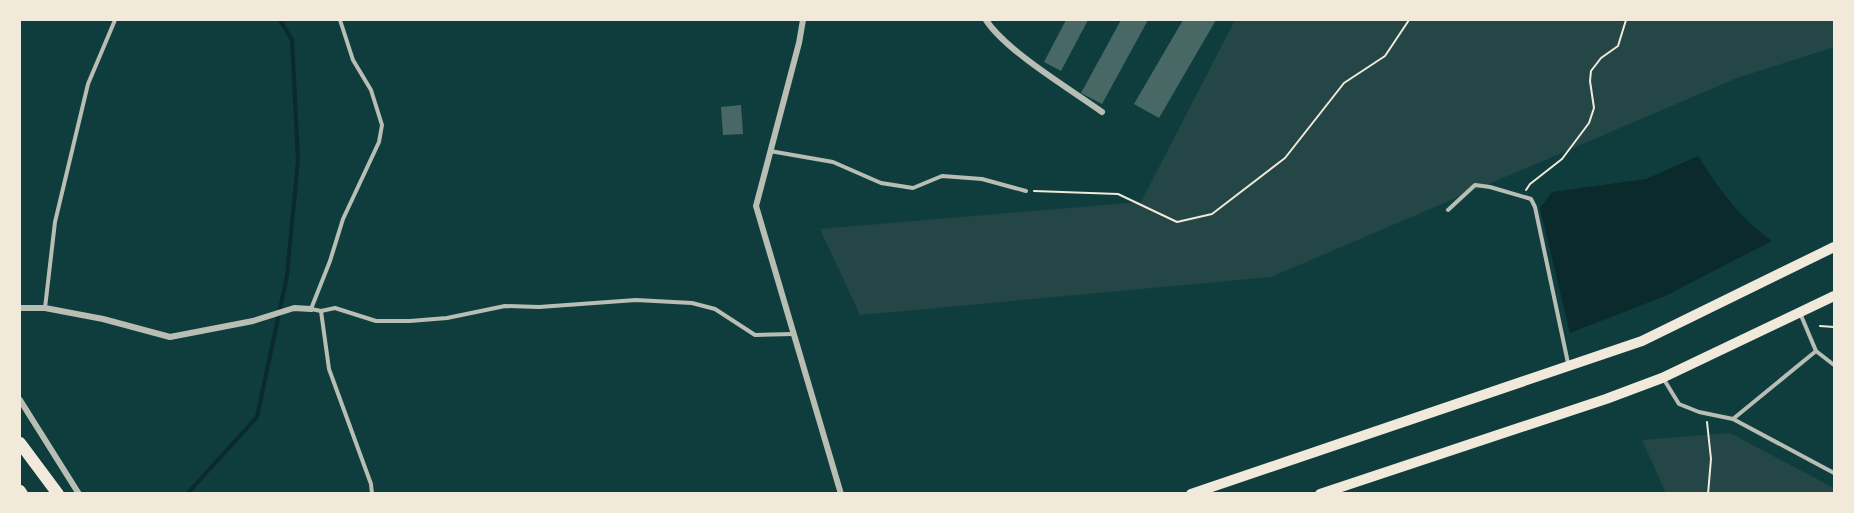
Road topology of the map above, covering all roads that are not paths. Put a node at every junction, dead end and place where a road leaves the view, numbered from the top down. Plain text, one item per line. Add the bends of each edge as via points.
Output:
1 (116, 20) edge
2 (340, 20) edge
3 (803, 20) edge
4 (986, 20) edge
5 (1102, 112) dead end
6 (770, 151) junction
7 (1026, 191) road end
8 (1448, 210) dead end
9 (1834, 246) edge
10 (1834, 296) edge
11 (20, 308) edge
12 (45, 308) junction
13 (311, 309) junction
14 (321, 311) junction
15 (1800, 312) junction
16 (793, 334) junction
17 (1816, 351) junction
18 (1568, 364) junction
19 (1834, 365) edge
20 (1662, 378) junction
21 (20, 400) edge
22 (1733, 419) junction
23 (20, 443) edge
24 (1834, 473) edge
25 (58, 494) edge
26 (80, 494) edge
27 (372, 494) edge
28 (841, 494) edge
29 (1191, 494) edge
30 (1320, 494) edge

1 - 12 lane via 88,84 55,222
2 - 13 lane via 382,125 379,142 343,219
3 - 6 street
4 - 5 street via 1022,55
6 - 7 lane via 833,162 881,183 913,188 942,176 982,179
6 - 16 street via 756,206
8 - 18 lane via 1475,185 1532,199
9 - 18 main road via 1642,341
10 - 15 main road
11 - 12 street
12 - 13 street via 170,337 253,321 294,308
13 - 14 lane
14 - 16 lane via 334,308 376,321 410,321 505,306 636,300 692,303 715,309 755,335
14 - 27 lane via 328,369
15 - 17 lane
15 - 20 main road
16 - 28 street
17 - 19 lane
17 - 22 lane
18 - 29 main road
20 - 22 lane via 1679,404
20 - 30 main road
21 - 26 street
22 - 24 lane
23 - 25 highway

